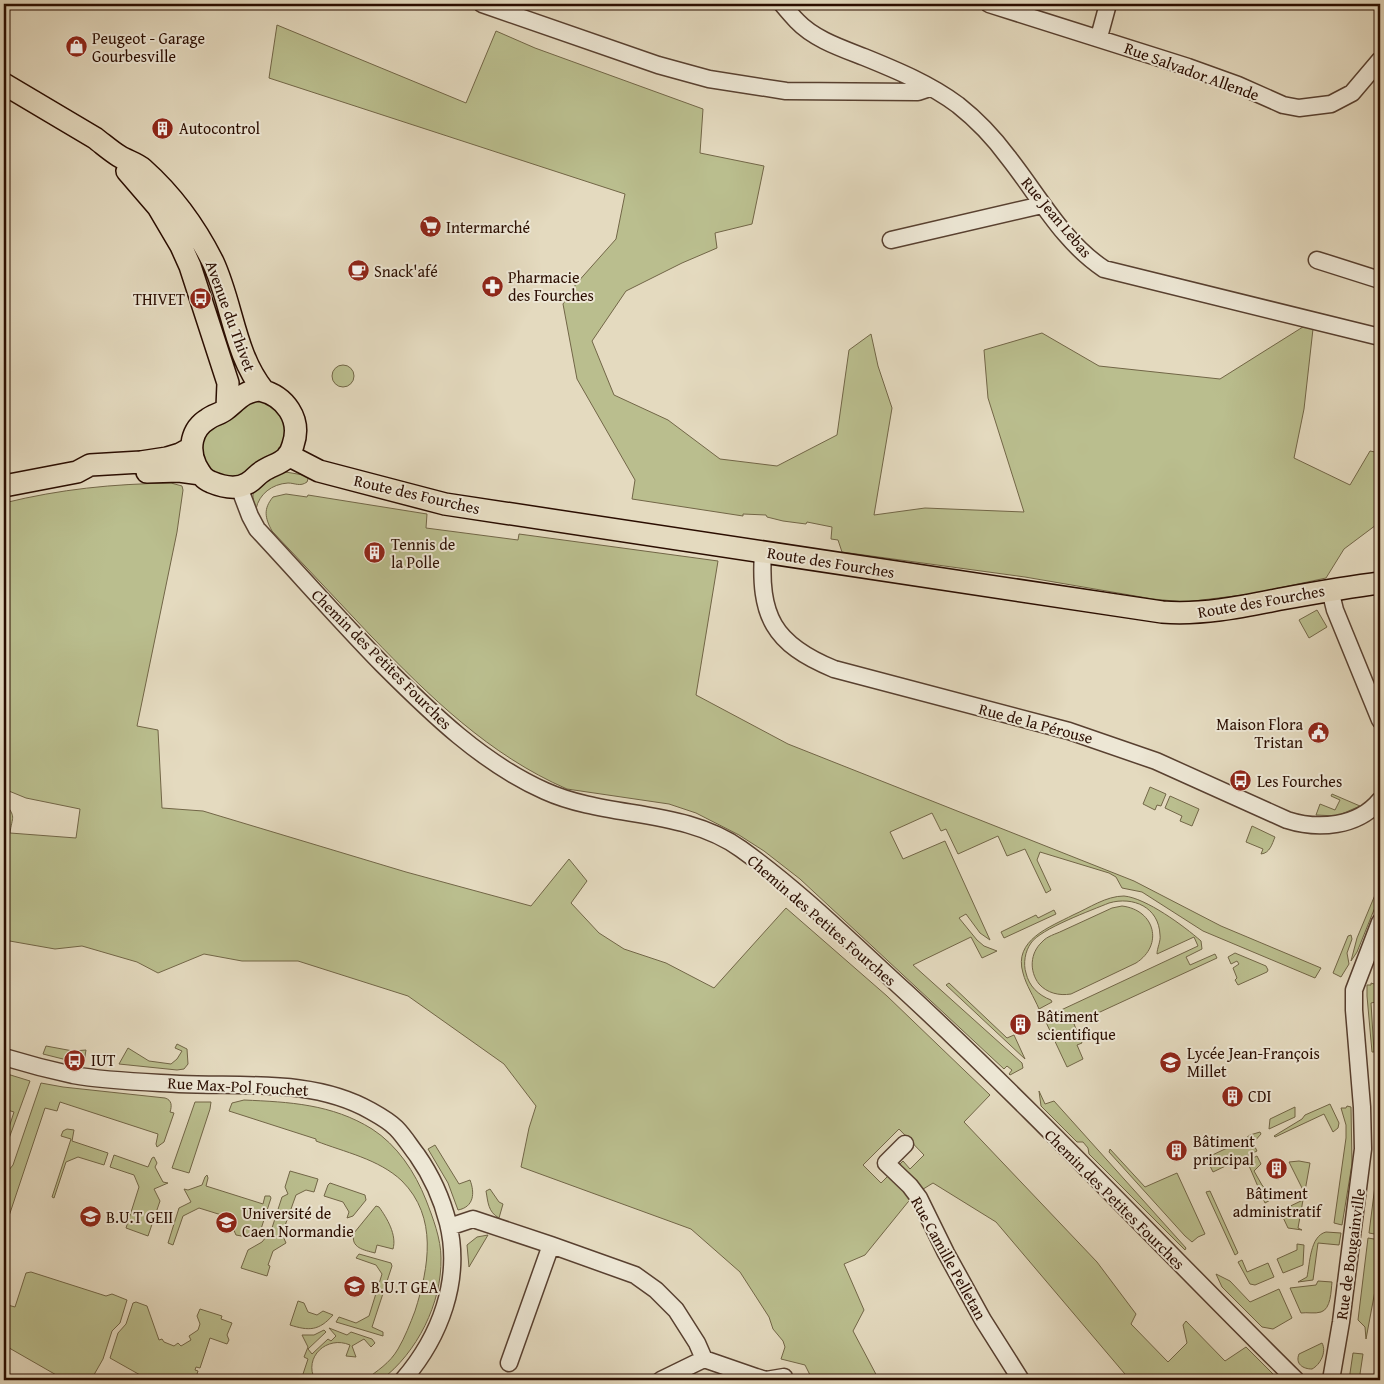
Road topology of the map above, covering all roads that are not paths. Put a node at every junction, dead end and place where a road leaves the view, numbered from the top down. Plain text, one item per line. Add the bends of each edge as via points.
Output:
1 (482, 4) edge
2 (782, 4) edge
3 (990, 4) edge
4 (1108, 4) edge
5 (1098, 37) junction
6 (1380, 60) edge
7 (4, 84) edge
8 (930, 88) junction
9 (118, 156) junction
10 (1042, 205) junction
11 (890, 240) dead end
12 (1317, 260) dead end
13 (1380, 280) edge
14 (1380, 337) edge
15 (264, 391) junction
16 (227, 408) junction
17 (191, 448) junction
18 (288, 455) junction
19 (77, 472) junction
20 (201, 474) junction
21 (4, 486) edge
22 (239, 487) junction
23 (763, 551) junction
24 (1380, 583) edge
25 (1330, 590) junction
26 (1380, 720) edge
27 (1378, 806) edge
28 (1380, 922) edge
29 (4, 1057) edge
30 (905, 1144) dead end
31 (449, 1227) junction
32 (551, 1244) junction
33 (704, 1359) junction
34 (509, 1364) dead end
35 (784, 1377) dead end
36 (756, 1379) edge
37 (403, 1380) edge
38 (661, 1380) edge
39 (1020, 1380) edge
40 (1296, 1380) edge
41 (1331, 1380) edge

1 - 8 street via 658,65 709,78 786,91 918,92
2 - 8 street, Rue Jean Lebas via 798,22 830,44
3 - 5 street, Rue Salvador Allende
4 - 5 street
5 - 6 street, Rue Salvador Allende via 1299,108 1331,104 1352,93
7 - 9 main road, Avenue du Thivet
8 - 10 street, Rue Jean Lebas via 978,123 1008,157
9 - 15 main road, Avenue du Thivet via 140,167 157,182 202,242 221,282 247,365
9 - 16 main road, Avenue du Thivet via 128,173 158,207 182,246 228,383
10 - 11 street
10 - 14 street, Rue Jean Lebas via 1091,260 1104,269
12 - 13 street
15 - 16 main road via 243,394
15 - 18 main road via 282,400 291,413 296,434
16 - 17 main road via 201,424
17 - 19 main road via 166,458 90,465
17 - 20 main road
18 - 22 main road
18 - 23 main road, Route des Fourches via 319,471 445,504
19 - 20 main road via 90,475 168,471
19 - 21 main road
20 - 22 main road via 223,486
22 - 40 street, Chemin des Petites Fourches via 257,529 393,675 476,749 533,785 564,799 685,824 713,834 741,849 818,912 974,1056
23 - 25 main road, Route des Fourches via 1181,614 1225,611
23 - 27 street, Rue de la Pérouse via 762,590 771,618 794,648 817,662 1106,742 1295,823 1331,825 1358,817
24 - 25 main road, Route des Fourches
25 - 26 street via 1335,610
28 - 41 street, Rue de Bougainville via 1354,990 1363,1149
29 - 31 street, Rue Max-Pol Fouchet via 39,1068 83,1076 295,1088 348,1100 377,1114 401,1133 429,1175
30 - 39 street, Rue Camille Pelletan via 886,1162 919,1198 983,1320
31 - 32 street via 473,1219
31 - 37 street, Rue Max-Pol Fouchet via 453,1258 443,1312 430,1342
32 - 33 street via 644,1280 676,1310
32 - 34 street
33 - 36 street
33 - 38 street
35 - 36 street

